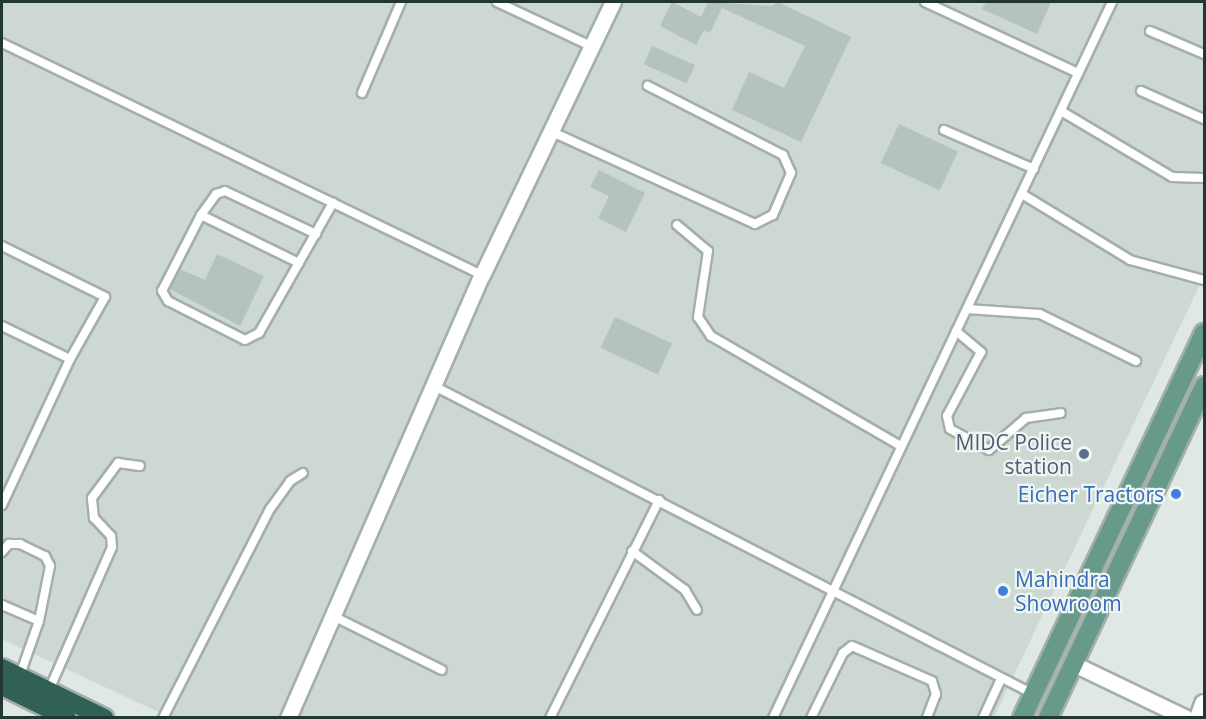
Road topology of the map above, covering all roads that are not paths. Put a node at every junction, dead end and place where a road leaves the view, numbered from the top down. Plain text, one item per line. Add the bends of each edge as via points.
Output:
1 (401, 2) edge
2 (497, 2) edge
3 (613, 2) edge
4 (925, 2) edge
5 (1112, 2) edge
6 (1150, 31) dead end
7 (2, 43) edge
8 (591, 46) junction
9 (1204, 54) edge
10 (1078, 73) junction
11 (648, 86) dead end
12 (1141, 91) dead end
13 (362, 93) dead end
14 (1061, 111) junction
15 (1204, 119) edge
16 (944, 130) dead end
17 (550, 131) junction
18 (1034, 169) junction
19 (1204, 178) edge
20 (1022, 194) junction
21 (333, 203) junction
22 (201, 216) junction
23 (677, 225) dead end
24 (316, 234) junction
25 (2, 246) edge
26 (299, 263) junction
27 (482, 275) junction
28 (1204, 280) edge
29 (966, 309) junction
30 (2, 326) edge
31 (956, 331) junction
32 (1204, 333) edge
33 (70, 359) junction
34 (1136, 361) dead end
35 (1204, 386) edge
36 (436, 387) junction
37 (1061, 413) dead end
38 (901, 446) junction
39 (140, 466) dead end
40 (303, 473) dead end
41 (659, 500) junction
42 (2, 505) edge
43 (632, 551) junction
44 (2, 552) edge
45 (831, 591) junction
46 (2, 605) edge
47 (697, 610) dead end
48 (335, 616) junction
49 (39, 621) junction
50 (1074, 664) junction
51 (2, 668) edge
52 (442, 670) dead end
53 (19, 677) junction
54 (1000, 681) junction
55 (2, 686) edge
56 (1033, 694) junction
57 (1204, 704) edge
58 (42, 705) edge
59 (67, 717) edge
60 (104, 717) edge
61 (163, 717) edge
62 (288, 717) edge
63 (550, 717) edge
64 (773, 717) edge
65 (811, 717) edge
66 (927, 717) edge
67 (982, 717) edge
68 (1022, 717) edge
69 (1048, 717) edge
70 (1186, 717) edge
71 (1199, 717) edge

1 - 13 lane
2 - 8 lane
3 - 8 street
4 - 10 lane
5 - 10 lane
6 - 9 lane
7 - 21 lane
8 - 17 street
10 - 14 lane
11 - 17 lane via 783,155 791,173 773,215 754,224
12 - 15 lane
14 - 18 lane
14 - 19 lane via 1172,177
16 - 18 lane
17 - 27 street
18 - 20 lane
20 - 28 lane via 1130,260
20 - 29 lane
21 - 24 lane
21 - 27 lane
22 - 24 lane via 216,194 225,190
22 - 26 lane
22 - 26 lane via 162,291 168,301 245,340 259,333
23 - 38 lane via 708,251 698,317 711,336
24 - 26 lane
25 - 33 lane via 105,297
27 - 36 street
29 - 31 lane
29 - 34 lane via 1040,314
30 - 33 lane
31 - 37 lane via 981,352 947,416 950,429 989,450 1026,418
31 - 38 lane
32 - 56 main road
33 - 42 lane
35 - 50 main road
36 - 41 lane
36 - 48 street
38 - 45 lane
39 - 58 lane via 118,463 92,498 94,518 111,536 112,548
40 - 61 lane via 290,481 270,509
41 - 43 lane
41 - 45 lane
43 - 47 lane via 684,590
43 - 63 lane
44 - 49 lane via 15,543 48,560
45 - 54 lane
45 - 64 lane
46 - 49 lane
48 - 52 lane
48 - 62 street
49 - 53 lane
50 - 69 main road
50 - 70 street
51 - 53 highway
53 - 58 highway
54 - 56 lane
54 - 67 lane
55 - 58 highway
56 - 68 main road
57 - 71 street
58 - 59 highway
58 - 60 highway
65 - 66 lane via 843,652 852,646 932,681 936,694

